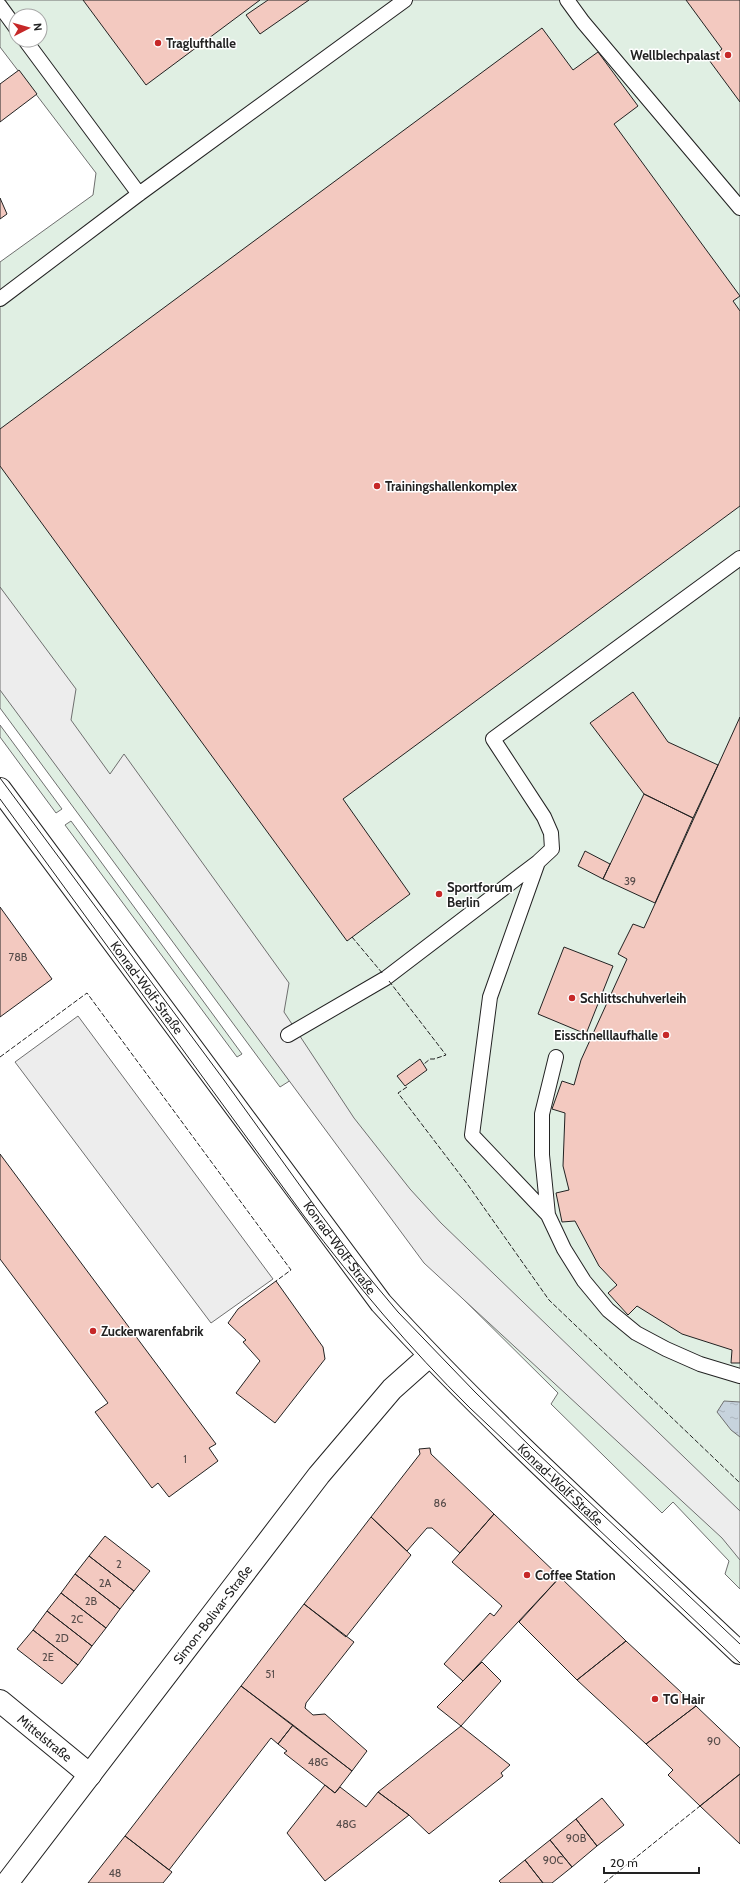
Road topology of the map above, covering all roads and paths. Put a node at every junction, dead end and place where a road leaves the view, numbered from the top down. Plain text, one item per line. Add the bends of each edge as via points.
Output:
1 (405, 0) edge
2 (567, 0) edge
3 (0, 6) edge
4 (8, 17) edge
5 (31, 48) edge
6 (139, 194) junction
7 (740, 208) edge
8 (0, 299) edge
9 (740, 558) edge
10 (0, 789) edge
11 (538, 862) junction
12 (288, 1035) dead end
13 (556, 1057) dead end
14 (548, 1215) junction
15 (429, 1356) junction
16 (740, 1376) edge
17 (740, 1653) edge
18 (0, 1701) edge
19 (90, 1774) junction
20 (7, 1883) edge

1 - 6 lane
2 - 7 lane
3 - 4 lane
5 - 6 lane
6 - 8 lane
9 - 11 lane via 493,739 551,832 552,849
10 - 15 main road, Konrad-Wolf-Straße via 358,1273 381,1303
11 - 12 lane via 386,978
11 - 14 lane via 490,997 472,1135
13 - 14 lane via 542,1114 542,1154
14 - 16 lane via 564,1249 584,1281 613,1314 636,1333 666,1349 700,1364
15 - 17 main road, Konrad-Wolf-Straße
15 - 19 main road, Simon-Bolivar-Straße via 392,1390 319,1475
18 - 19 main road, Mittelstraße
19 - 20 main road, Simon-Bolivar-Straße

